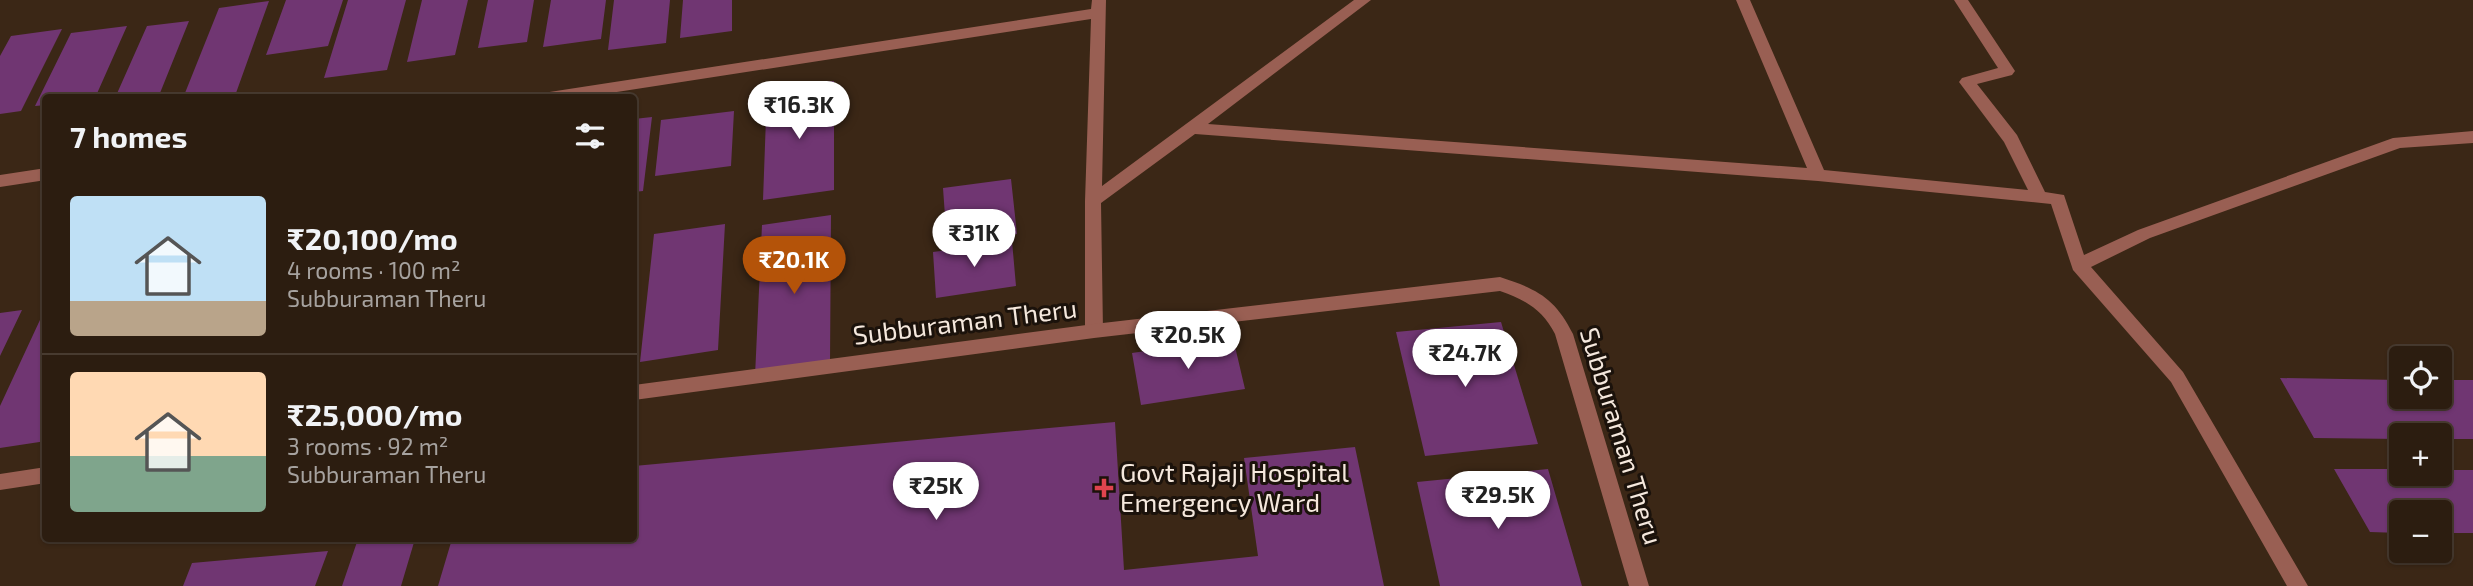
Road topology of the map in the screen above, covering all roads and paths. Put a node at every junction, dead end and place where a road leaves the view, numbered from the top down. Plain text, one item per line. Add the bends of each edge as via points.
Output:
1 (1364, 0) edge
2 (1743, 0) edge
3 (1961, 0) edge
4 (1099, 7) edge
5 (567, 94) edge
6 (1194, 128) junction
7 (2473, 137) edge
8 (42, 175) edge
9 (1818, 175) junction
10 (0, 181) edge
11 (2040, 198) junction
12 (1093, 201) junction
13 (2079, 265) junction
14 (1094, 331) junction
15 (637, 393) edge
16 (42, 476) edge
17 (0, 482) edge
18 (1639, 586) edge
19 (2298, 586) edge

1 - 6 street
2 - 9 street
3 - 11 street via 2007,71 1967,82 2011,139
4 - 5 street
4 - 12 street
6 - 9 street
6 - 12 street
7 - 13 street via 2399,142 2144,234
8 - 10 street
9 - 11 street
11 - 13 street via 2058,200
12 - 14 street
13 - 19 street via 2177,377
14 - 15 street, Subburaman Theru
14 - 18 street, Subburaman Theru via 1500,284 1534,296 1559,319 1570,348
16 - 17 street

